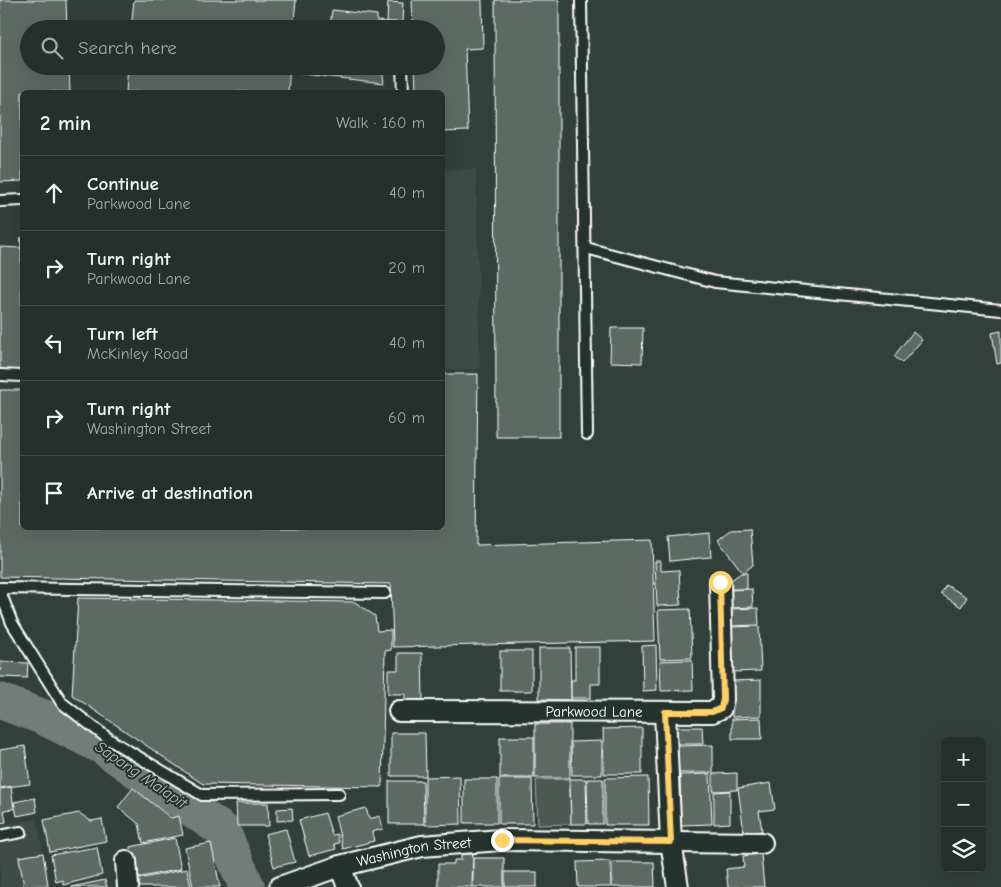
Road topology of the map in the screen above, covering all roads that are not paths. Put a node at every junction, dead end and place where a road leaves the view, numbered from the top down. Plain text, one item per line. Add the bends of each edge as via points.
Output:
1 (581, 0) edge
2 (402, 75) edge
3 (402, 90) edge
4 (20, 200) edge
5 (0, 201) edge
6 (586, 248) junction
7 (1001, 310) edge
8 (0, 375) edge
9 (20, 376) edge
10 (587, 434) dead end
11 (720, 582) dead end
12 (0, 589) edge
13 (385, 593) dead end
14 (400, 711) dead end
15 (665, 712) junction
16 (340, 794) dead end
17 (21, 832) dead end
18 (0, 836) edge
19 (671, 842) junction
20 (762, 843) dead end
21 (126, 860) dead end
22 (340, 866) junction
23 (128, 887) edge
24 (280, 887) edge
25 (348, 887) edge
26 (678, 887) edge

1 - 6 lane
2 - 3 lane
4 - 5 lane
6 - 7 lane via 715,282
6 - 10 lane
8 - 9 lane
11 - 15 street, Parkwood Lane via 721,708 712,712
12 - 13 lane
12 - 16 lane via 12,623 62,703 110,740 202,795
14 - 15 street, Parkwood Lane
15 - 19 street
17 - 18 lane
19 - 20 street, Washington Street
19 - 22 street, Washington Street via 502,840 457,843 422,846
19 - 26 street
21 - 23 street
22 - 24 street, Washington Street
22 - 25 street

